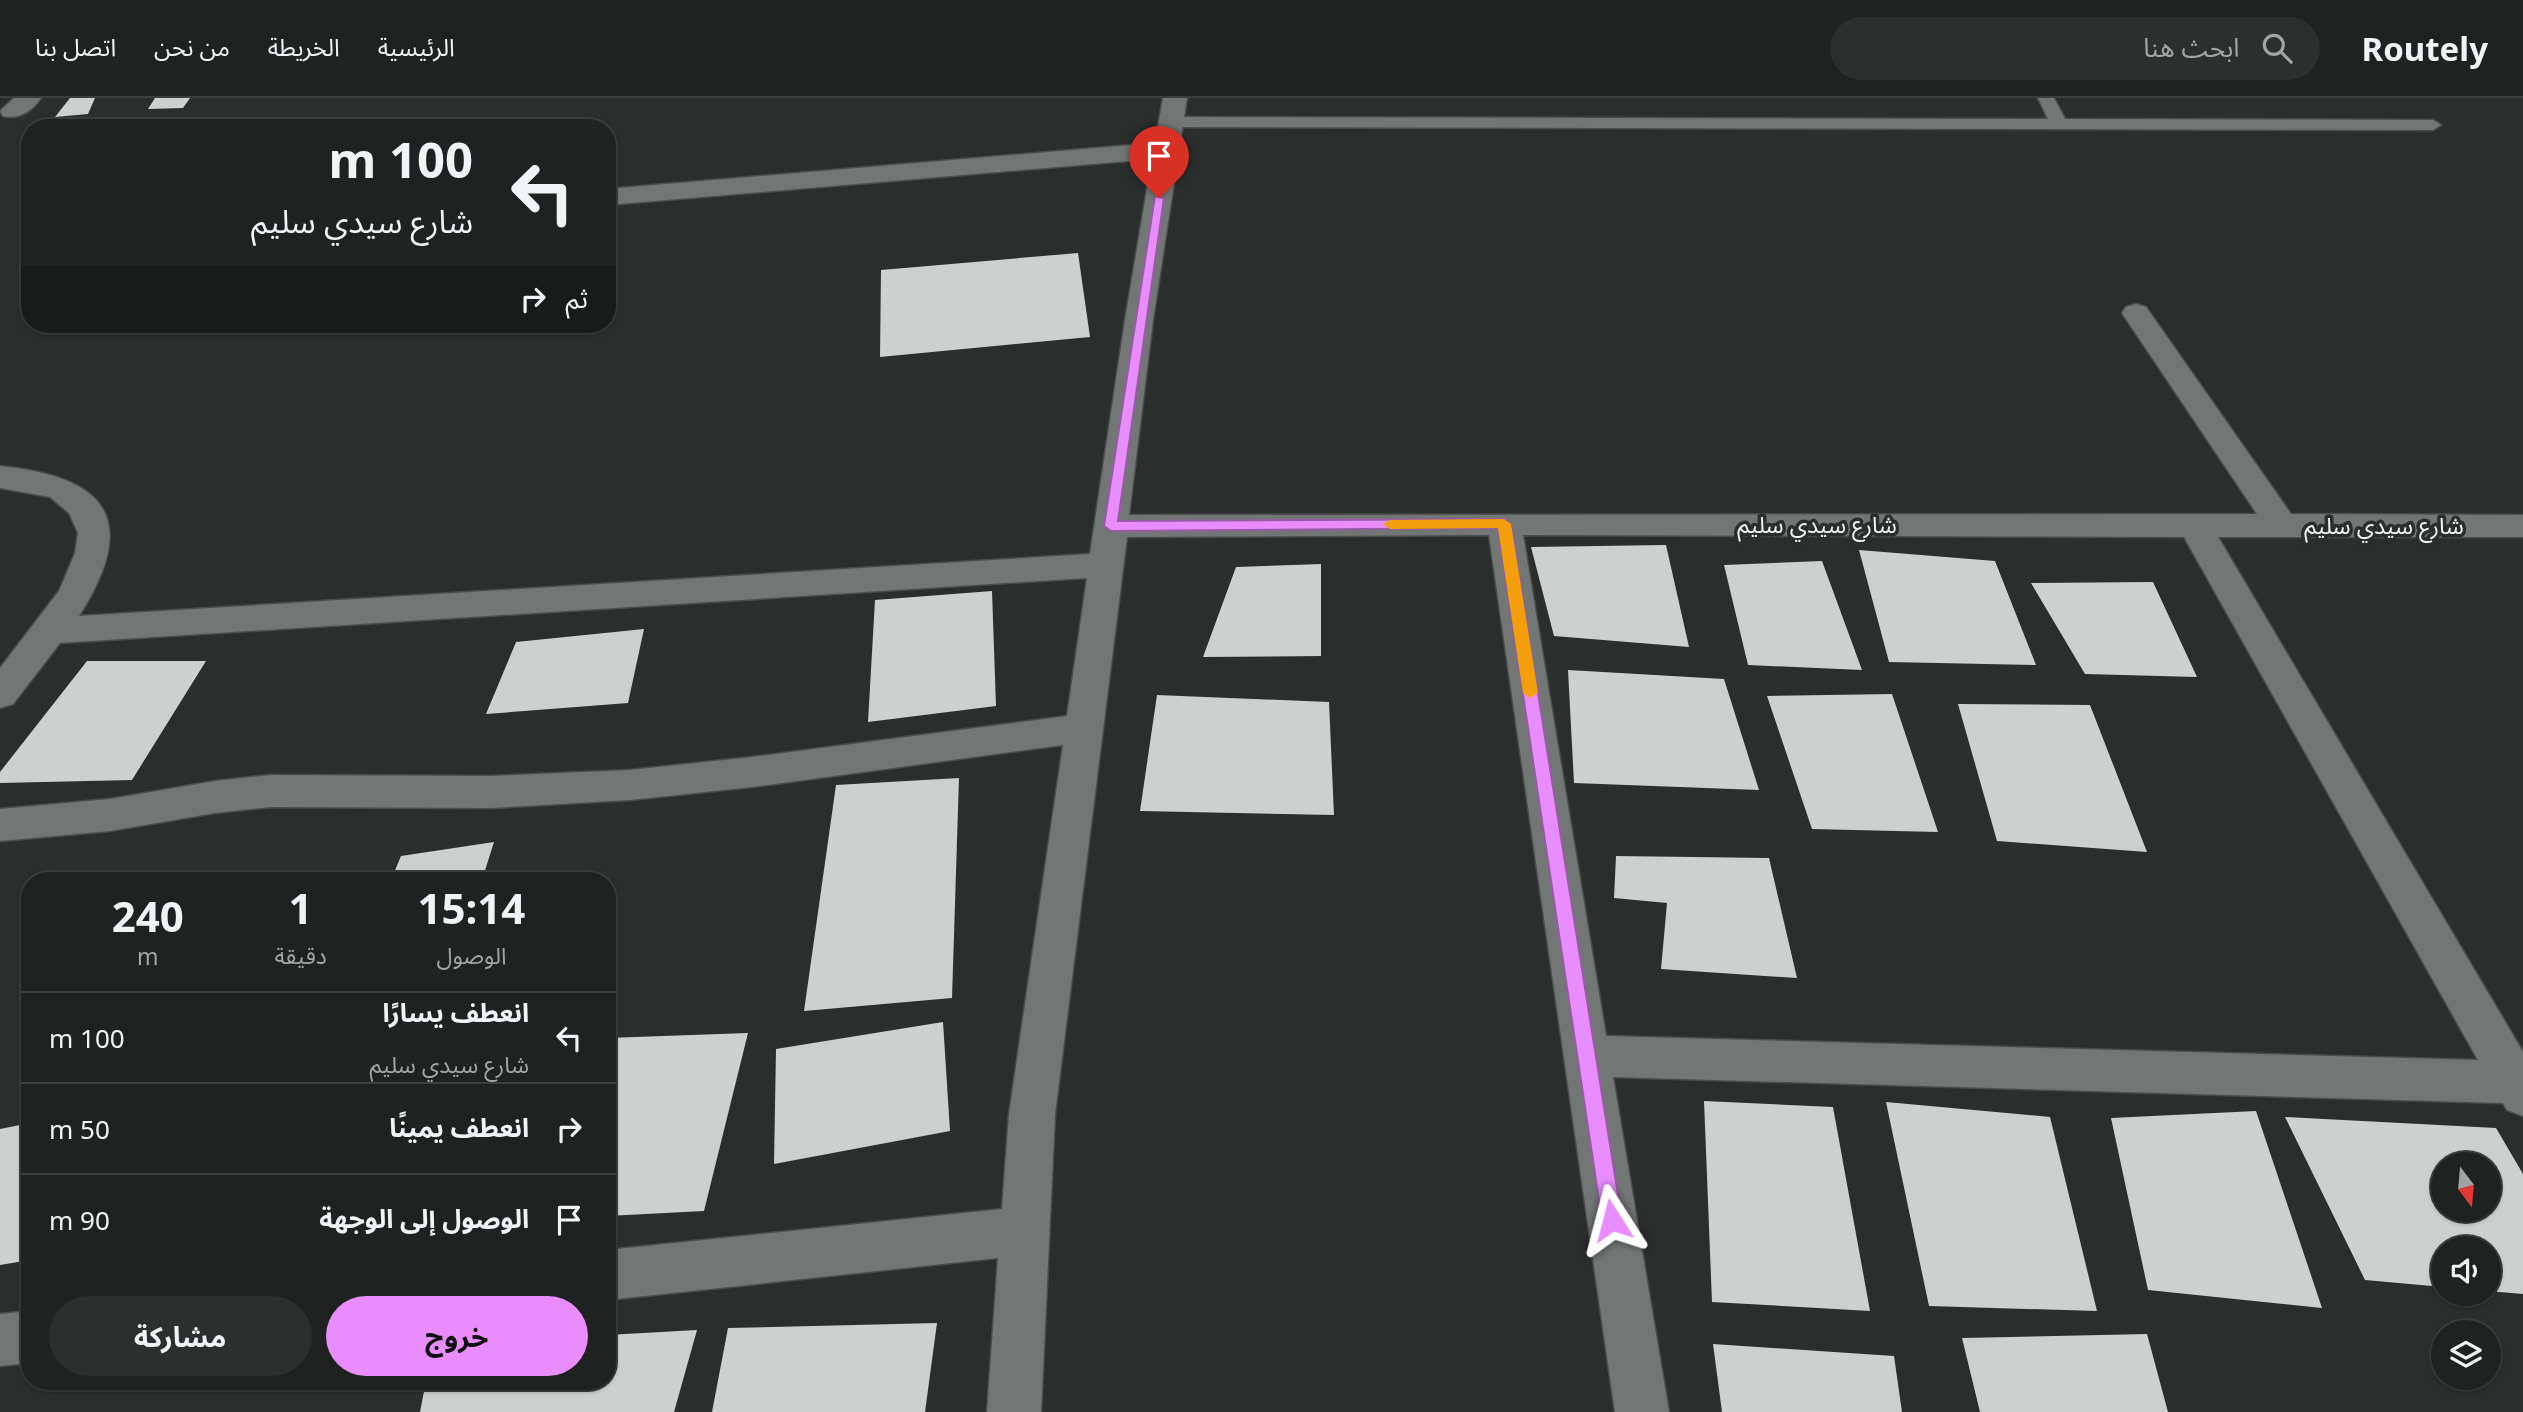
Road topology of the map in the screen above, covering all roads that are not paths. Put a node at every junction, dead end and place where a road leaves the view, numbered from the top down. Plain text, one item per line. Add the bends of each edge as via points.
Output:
1 (2046, 98) edge
2 (1171, 123) edge
3 (2059, 124) junction
4 (2433, 125) dead end
5 (616, 196) edge
6 (2136, 313) dead end
7 (0, 477) edge
8 (1504, 524) junction
9 (2194, 524) junction
10 (2281, 525) junction
11 (1111, 526) junction
12 (2523, 526) edge
13 (1105, 565) junction
14 (47, 631) junction
15 (0, 694) edge
16 (1083, 728) junction
17 (0, 825) edge
18 (1586, 1056) junction
19 (2519, 1089) edge
20 (1025, 1231) junction
21 (616, 1274) edge
22 (21, 1338) edge
23 (0, 1340) edge
24 (1014, 1412) edge
25 (1642, 1412) edge

1 - 3 lane
2 - 3 lane
2 - 5 street
2 - 11 street
3 - 4 lane
6 - 10 street
7 - 14 street via 67,492 88,515 95,531 91,561 69,603
8 - 9 street, شارع سيدي سليم
8 - 11 street, شارع سيدي سليم
8 - 18 street
9 - 10 street, شارع سيدي سليم
9 - 19 street
10 - 12 street, شارع سيدي سليم
11 - 13 street
13 - 14 street
13 - 16 street
14 - 15 street
16 - 17 street via 630,785 491,792 271,791 110,815
16 - 20 street via 1032,1114
18 - 19 street
18 - 25 street
20 - 21 street
20 - 24 street
22 - 23 street

